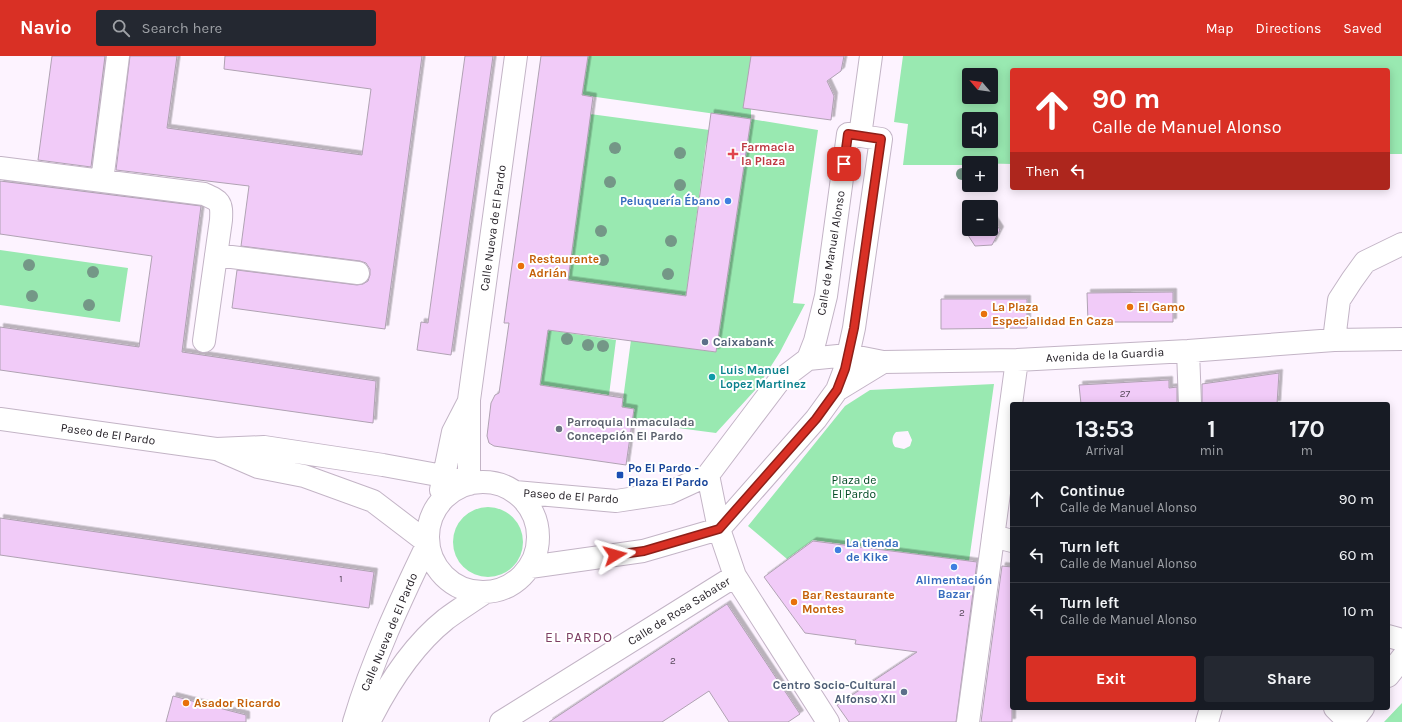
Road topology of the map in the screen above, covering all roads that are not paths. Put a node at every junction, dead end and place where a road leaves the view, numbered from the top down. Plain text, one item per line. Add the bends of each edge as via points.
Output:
1 (118, 56) edge
2 (516, 56) edge
3 (871, 56) edge
4 (860, 136) junction
5 (0, 168) edge
6 (102, 181) junction
7 (1402, 244) edge
8 (216, 255) junction
9 (358, 273) dead end
10 (1402, 328) edge
11 (1364, 339) junction
12 (1334, 340) junction
13 (1402, 340) edge
14 (204, 341) dead end
15 (1188, 351) junction
16 (848, 355) junction
17 (808, 359) junction
18 (1017, 360) junction
19 (882, 362) junction
20 (837, 390) junction
21 (469, 400) junction
22 (1013, 402) edge
23 (1190, 402) edge
24 (0, 419) edge
25 (1010, 444) edge
26 (216, 449) junction
27 (708, 475) junction
28 (443, 476) junction
29 (469, 484) junction
30 (515, 492) junction
31 (438, 505) junction
32 (719, 529) junction
33 (1002, 539) edge
34 (428, 543) junction
35 (530, 567) junction
36 (735, 576) junction
37 (484, 593) junction
38 (1390, 637) edge
39 (1402, 640) edge
40 (1402, 658) edge
41 (1390, 673) edge
42 (1210, 710) edge
43 (1337, 710) edge
44 (1360, 710) edge
45 (354, 722) edge
46 (369, 722) edge
47 (501, 722) edge
48 (828, 722) edge
49 (968, 722) edge
50 (1207, 722) edge
51 (1350, 722) edge

1 - 6 street
2 - 21 street, Calle Nueva de El Pardo
3 - 4 street
4 - 16 street via 881,139
4 - 17 street, Calle de Manuel Alonso via 848,134 826,296
5 - 6 street
6 - 8 street via 204,194 217,200 222,207
7 - 12 street via 1365,262 1352,280 1339,300
8 - 9 street
8 - 14 street
10 - 11 street
11 - 12 street, Avenida de la Guardia
11 - 13 street, Avenida de la Guardia
12 - 15 street, Avenida de la Guardia
15 - 18 street, Avenida de la Guardia
15 - 23 street
16 - 17 street, Avenida de la Guardia
16 - 19 street, Avenida de la Guardia
16 - 20 street
17 - 27 street, Paseo de El Pardo via 780,381
18 - 19 street, Avenida de la Guardia
18 - 22 street
19 - 20 street
20 - 32 street via 816,419
21 - 28 street, Calle Nueva de El Pardo via 452,432
21 - 29 street, Calle Nueva de El Pardo
24 - 26 street, Paseo de El Pardo
25 - 33 street
26 - 28 street, Paseo de El Pardo via 264,447
26 - 34 street, Paseo de El Pardo via 258,467 304,476 373,501
27 - 30 street, Paseo de El Pardo via 669,492 616,501
27 - 32 street
28 - 29 street, Paseo de El Pardo
28 - 31 street, Calle Nueva de El Pardo
29 - 30 street via 485,482 503,485
29 - 31 street via 458,487
30 - 35 street via 527,503 535,517 538,531 538,544
31 - 34 street via 428,529
32 - 35 street via 644,551
32 - 36 street
33 - 49 street
34 - 37 street via 432,559 449,581 470,592
34 - 45 street, Calle Nueva de El Pardo via 404,594
35 - 37 street via 515,583 494,592
36 - 47 street, Calle de Rosa Sabater
36 - 48 street
37 - 46 street, Calle Nueva de El Pardo via 445,620 409,656
38 - 39 street
40 - 41 street
42 - 50 street
43 - 51 street
44 - 51 street

